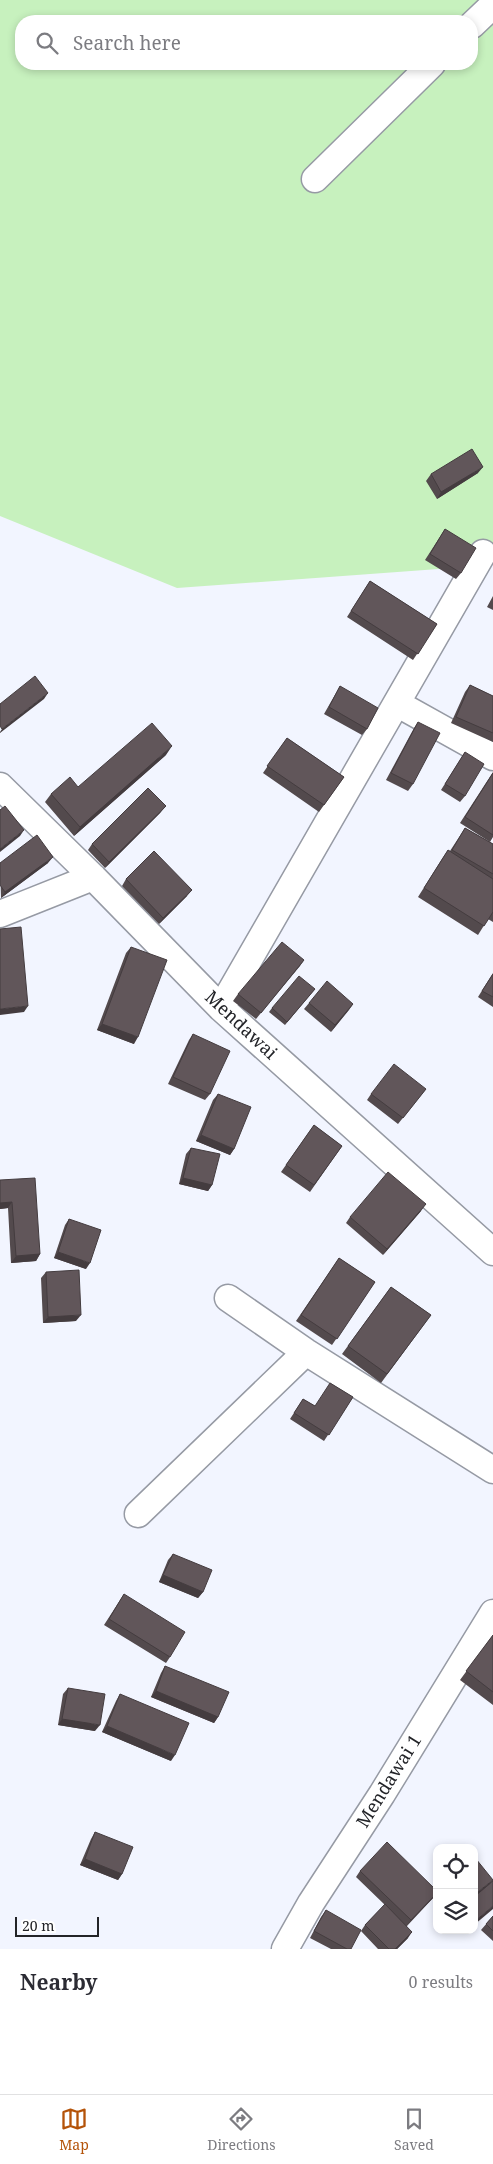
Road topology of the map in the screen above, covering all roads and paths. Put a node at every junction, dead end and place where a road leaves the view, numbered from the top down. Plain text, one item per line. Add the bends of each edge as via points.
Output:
1 (493, 5) edge
2 (478, 20) edge
3 (426, 70) edge
4 (314, 179) dead end
5 (483, 553) dead end
6 (398, 704) junction
7 (493, 757) edge
8 (0, 786) edge
9 (93, 877) junction
10 (0, 914) edge
11 (221, 1008) junction
12 (493, 1252) edge
13 (228, 1298) dead end
14 (306, 1352) junction
15 (493, 1470) edge
16 (138, 1514) dead end
17 (493, 1613) edge
18 (285, 1949) edge

1 - 2 street
3 - 4 street
5 - 6 street
6 - 7 street
6 - 11 street
8 - 9 street, Mendawai
9 - 10 street
9 - 11 street, Mendawai
11 - 12 street, Mendawai
13 - 14 street
14 - 15 street
14 - 16 street
17 - 18 street, Mendawai 1

